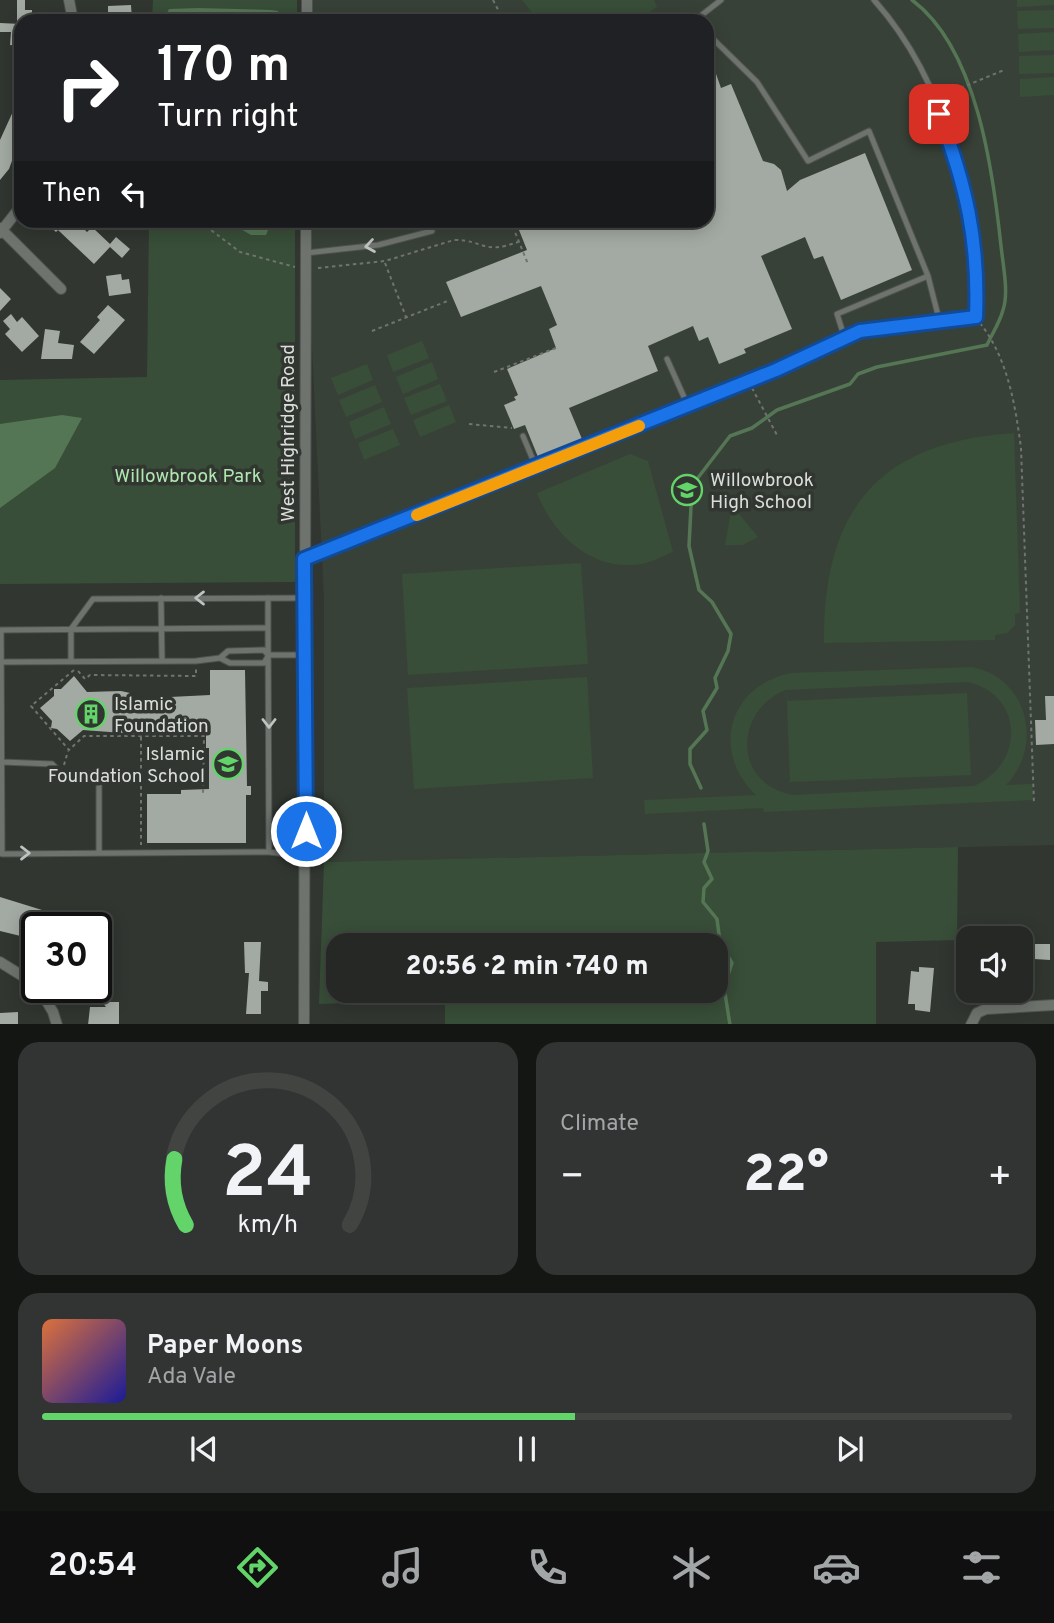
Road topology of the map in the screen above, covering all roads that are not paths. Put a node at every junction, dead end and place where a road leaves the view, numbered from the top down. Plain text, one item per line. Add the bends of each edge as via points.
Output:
1 (721, 0) edge
2 (874, 0) edge
3 (704, 14) edge
4 (714, 40) edge
5 (14, 215) edge
6 (306, 228) edge
7 (431, 228) edge
8 (1, 231) edge
9 (306, 254) junction
10 (928, 276) junction
11 (61, 289) dead end
12 (940, 323) junction
13 (844, 336) junction
14 (667, 359) dead end
15 (688, 406) junction
16 (523, 436) dead end
17 (536, 467) junction
18 (304, 559) junction
19 (161, 598) junction
20 (268, 598) junction
21 (305, 598) junction
22 (268, 628) junction
23 (71, 629) junction
24 (161, 629) junction
25 (268, 655) junction
26 (305, 655) junction
27 (220, 658) junction
28 (71, 661) junction
29 (162, 661) junction
30 (1, 662) edge
31 (2, 762) edge
32 (269, 852) junction
33 (99, 853) junction
34 (306, 856) junction
35 (0, 962) edge
36 (21, 974) edge
37 (48, 1003) edge
38 (1054, 1005) edge
39 (57, 1024) edge
40 (304, 1024) edge
41 (971, 1024) edge

1 - 3 lane
2 - 12 lane via 907,46 934,99 962,177 978,269 976,317
4 - 10 lane via 757,82 808,161 869,131
5 - 8 street
6 - 9 street, West Highridge Road
7 -> 9 lane via 432,232 378,246
8 - 11 street
9 - 18 street, West Highridge Road
10 - 12 lane
10 - 13 lane via 837,314
12 - 13 lane
13 - 15 lane
14 - 15 lane
15 - 17 lane
16 - 17 lane
17 - 18 lane
18 - 21 street, West Highridge Road
20 -> 19 lane
19 - 23 lane via 93,598
19 - 24 lane
20 - 21 lane
20 - 22 lane
21 - 26 street, West Highridge Road
22 - 24 lane
22 - 25 lane
23 - 24 lane
23 - 28 lane
23 - 30 lane via 1,630
24 - 29 lane
25 - 26 lane
25 - 27 lane via 264,650 228,652
25 - 27 lane via 264,663 230,663
25 -> 32 lane
26 - 34 street, West Highridge Road
27 - 29 lane
28 - 29 lane
28 - 30 lane
30 - 31 lane
31 - 33 lane via 52,764 61,773 99,774
31 -> 33 lane via 2,853
32 - 33 lane
32 - 34 lane
34 - 40 street, West Highridge Road
35 - 36 street
37 - 39 street
38 - 41 street via 986,1009 977,1013

